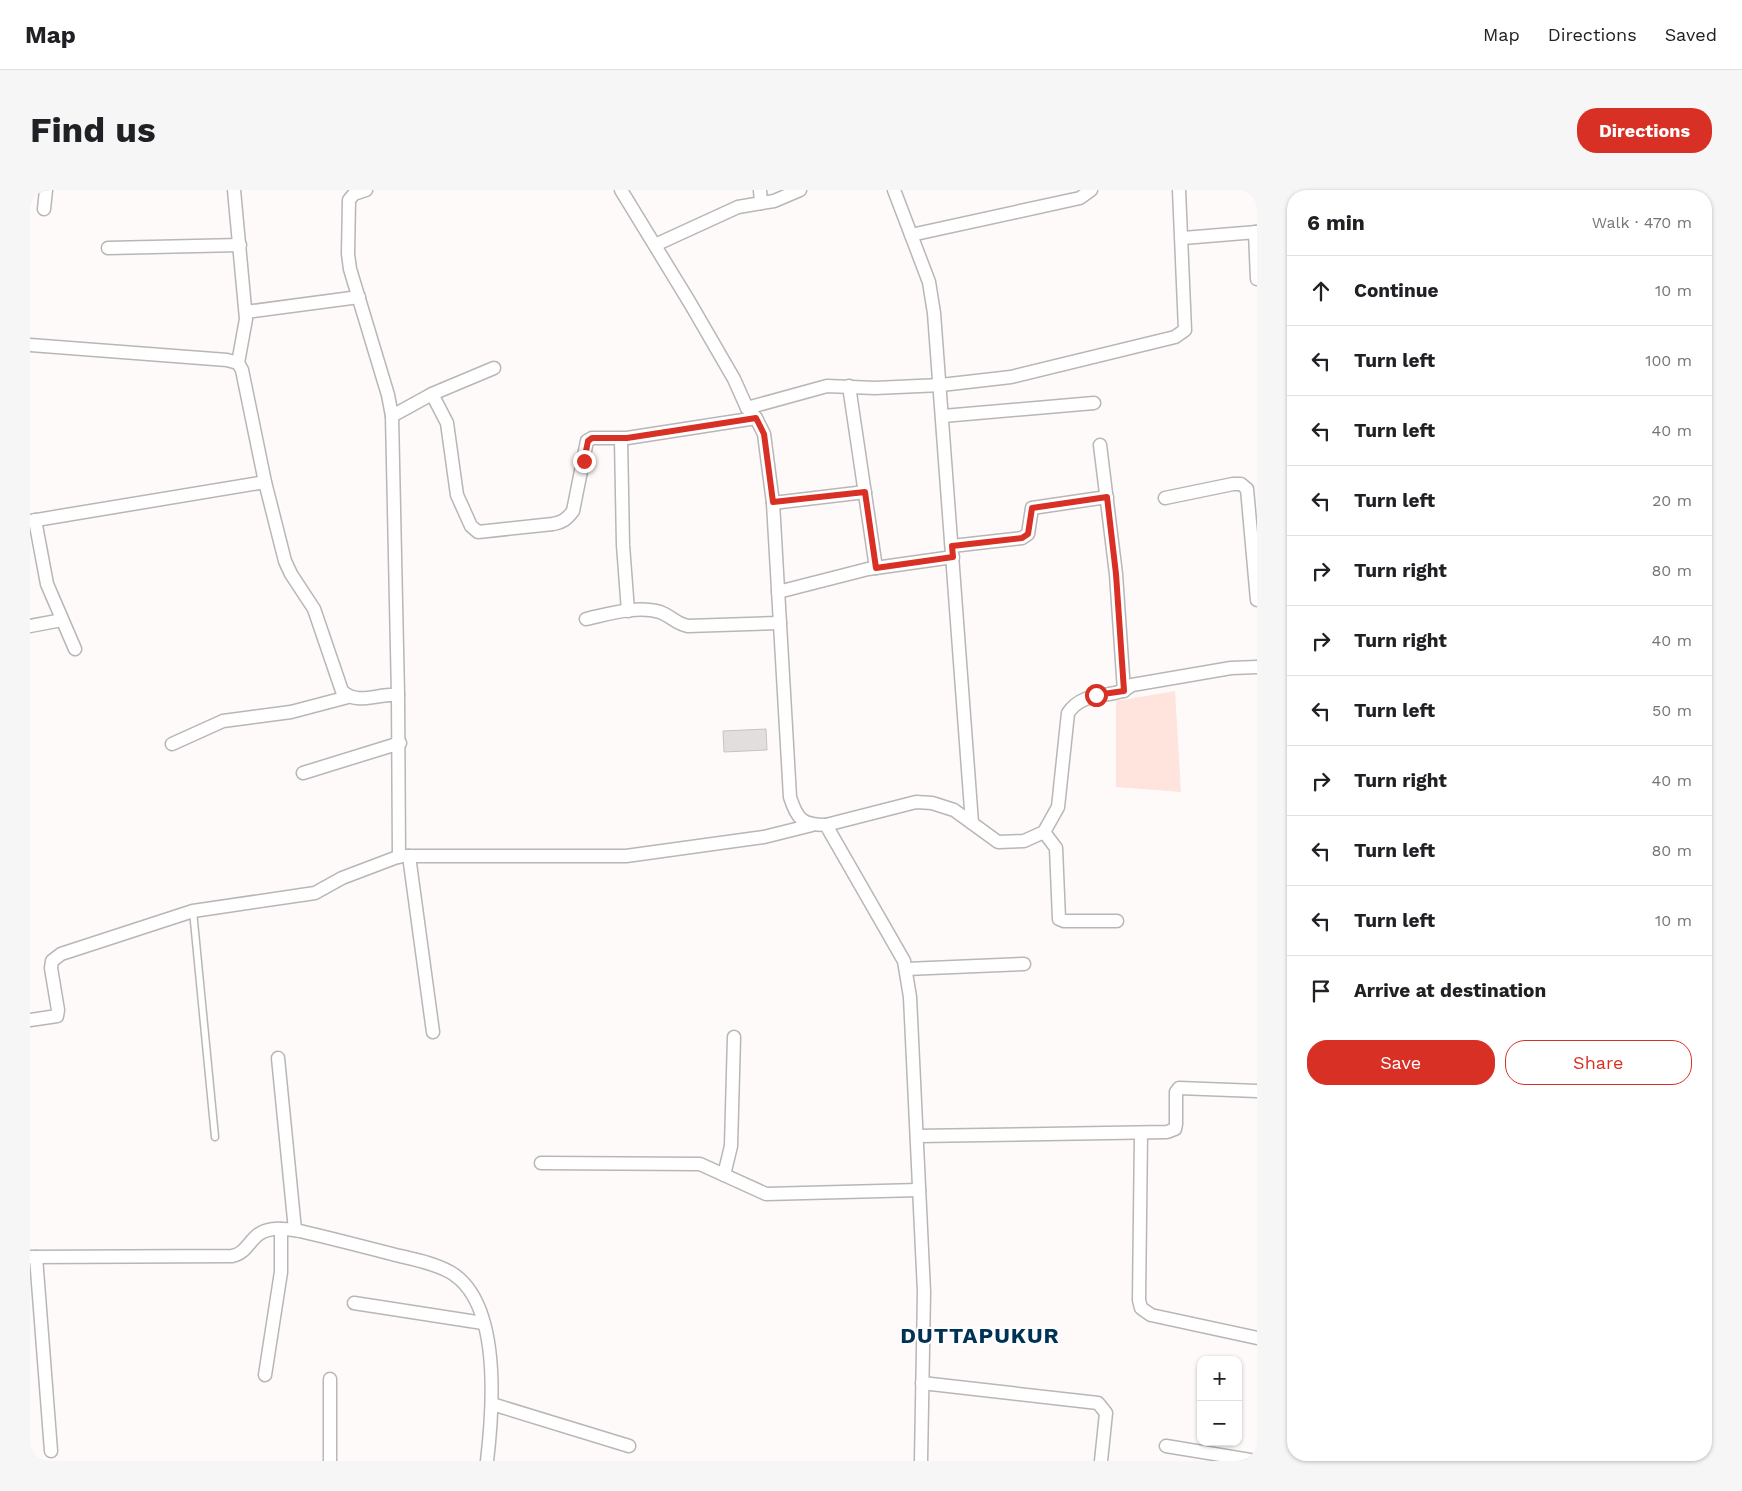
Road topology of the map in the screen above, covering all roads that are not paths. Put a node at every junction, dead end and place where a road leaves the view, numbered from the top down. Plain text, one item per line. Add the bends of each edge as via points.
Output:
1 (46, 190) edge
2 (234, 190) edge
3 (366, 190) edge
4 (621, 190) edge
5 (800, 190) edge
6 (894, 190) edge
7 (1090, 190) edge
8 (1179, 190) edge
9 (761, 196) edge
10 (44, 209) dead end
11 (1256, 232) edge
12 (911, 235) junction
13 (1183, 238) junction
14 (240, 245) junction
15 (655, 245) junction
16 (108, 248) dead end
17 (1257, 279) edge
18 (359, 297) junction
19 (246, 312) junction
20 (30, 345) edge
21 (238, 363) junction
22 (494, 368) dead end
23 (941, 385) junction
24 (849, 386) junction
25 (432, 394) junction
26 (1094, 403) dead end
27 (747, 408) junction
28 (392, 416) junction
29 (943, 416) junction
30 (756, 418) junction
31 (621, 439) junction
32 (1100, 444) dead end
33 (1257, 481) edge
34 (265, 482) junction
35 (1242, 484) junction
36 (865, 492) junction
37 (1107, 497) junction
38 (1165, 498) dead end
39 (773, 502) junction
40 (32, 520) edge
41 (1254, 537) edge
42 (953, 552) junction
43 (876, 568) junction
44 (778, 592) junction
45 (1257, 600) edge
46 (628, 610) junction
47 (586, 619) dead end
48 (62, 620) junction
49 (780, 623) junction
50 (30, 626) edge
51 (75, 649) dead end
52 (1257, 667) edge
53 (1124, 691) junction
54 (348, 696) junction
55 (398, 696) junction
56 (400, 743) junction
57 (172, 744) dead end
58 (303, 773) dead end
59 (972, 823) junction
60 (812, 825) junction
61 (826, 825) junction
62 (1044, 832) junction
63 (404, 856) junction
64 (193, 911) junction
65 (1117, 921) dead end
66 (1024, 964) dead end
67 (906, 969) junction
68 (30, 1020) edge
69 (433, 1032) dead end
70 (734, 1036) dead end
71 (278, 1058) dead end
72 (1257, 1091) edge
73 (1141, 1133) junction
74 (917, 1136) junction
75 (214, 1137) dead end
76 (541, 1163) dead end
77 (724, 1175) junction
78 (919, 1190) junction
79 (281, 1229) junction
80 (295, 1230) junction
81 (33, 1257) edge
82 (354, 1303) dead end
83 (483, 1323) junction
84 (1257, 1338) edge
85 (265, 1375) dead end
86 (330, 1379) dead end
87 (922, 1383) junction
88 (492, 1404) junction
89 (629, 1446) dead end
90 (1166, 1446) dead end
91 (51, 1452) dead end
92 (330, 1461) edge
93 (487, 1461) edge
94 (921, 1461) edge
95 (1101, 1461) edge
96 (1257, 1461) edge

1 - 10 street
2 - 14 street
3 - 18 street via 354,194 349,200 348,254
4 - 15 street
5 - 9 street via 774,201
6 - 12 street
7 - 12 street via 1080,198
8 - 13 street
9 - 15 street
11 - 13 street
11 - 17 street
12 - 23 street via 928,282
13 - 23 street via 1185,330 1182,334 1042,372
14 - 16 street
14 - 19 street
15 - 27 street via 734,379
18 - 19 street
18 - 28 street
19 - 21 street
20 - 21 street
21 - 34 street
22 - 25 street
23 - 24 street
23 - 29 street
24 - 27 street via 815,388
24 - 36 street
25 - 28 street
25 - 31 street via 447,423 457,495 471,526 478,532 562,522 573,511 588,441 592,438
26 - 29 street
27 - 30 street
28 - 55 street
29 - 42 street
30 - 31 street
30 - 39 street via 764,434
31 - 46 street via 622,545
32 - 37 street
33 - 35 street
34 - 40 street
34 - 54 street via 290,574 314,609 342,690
35 - 38 street
35 - 41 street via 1247,489
36 - 39 street
36 - 43 street
37 - 42 street via 1032,508 1028,534 1022,538
37 - 53 street
39 - 44 street
40 - 48 street via 47,584
41 - 45 street
42 - 43 street
42 - 59 street
43 - 44 street
44 - 49 street
46 - 47 street
46 - 49 street via 660,612 676,623 688,626
48 - 50 street
48 - 51 street
49 - 60 street via 790,797 795,813
52 - 53 street via 1231,668 1132,684
53 - 62 street via 1096,695 1074,703 1068,713 1058,807
54 - 55 street via 356,699
54 - 57 street via 292,712 223,721
55 - 56 street
56 - 58 street
56 - 63 street
59 - 61 street via 945,806 916,802
59 - 62 street via 998,842 1024,841
60 - 61 street
60 - 63 street via 764,837 626,856
61 - 67 street
62 - 65 street via 1056,848 1060,919
63 - 64 street via 342,878 315,893
63 - 69 street
64 - 68 street via 61,954 52,961 51,968 57,1016
64 - 75 lane
66 - 67 street
67 - 74 street
70 - 77 street via 731,1146
71 - 80 street
72 - 73 street via 1179,1088 1176,1092 1175,1128 1167,1132
73 - 74 street
73 - 84 street via 1141,1308 1151,1315
74 - 78 street
76 - 77 street via 688,1162
77 - 78 street via 766,1194
78 - 87 street via 924,1292
79 - 80 street
79 - 81 street via 258,1234 243,1252 232,1256
79 - 85 street via 281,1272
80 - 83 street via 425,1262 450,1272 474,1300
81 - 91 street
82 - 83 street
83 - 88 street via 490,1347
86 - 92 street
87 - 94 street
87 - 95 street via 1098,1403 1106,1413
88 - 89 street
88 - 93 street
90 - 96 street

